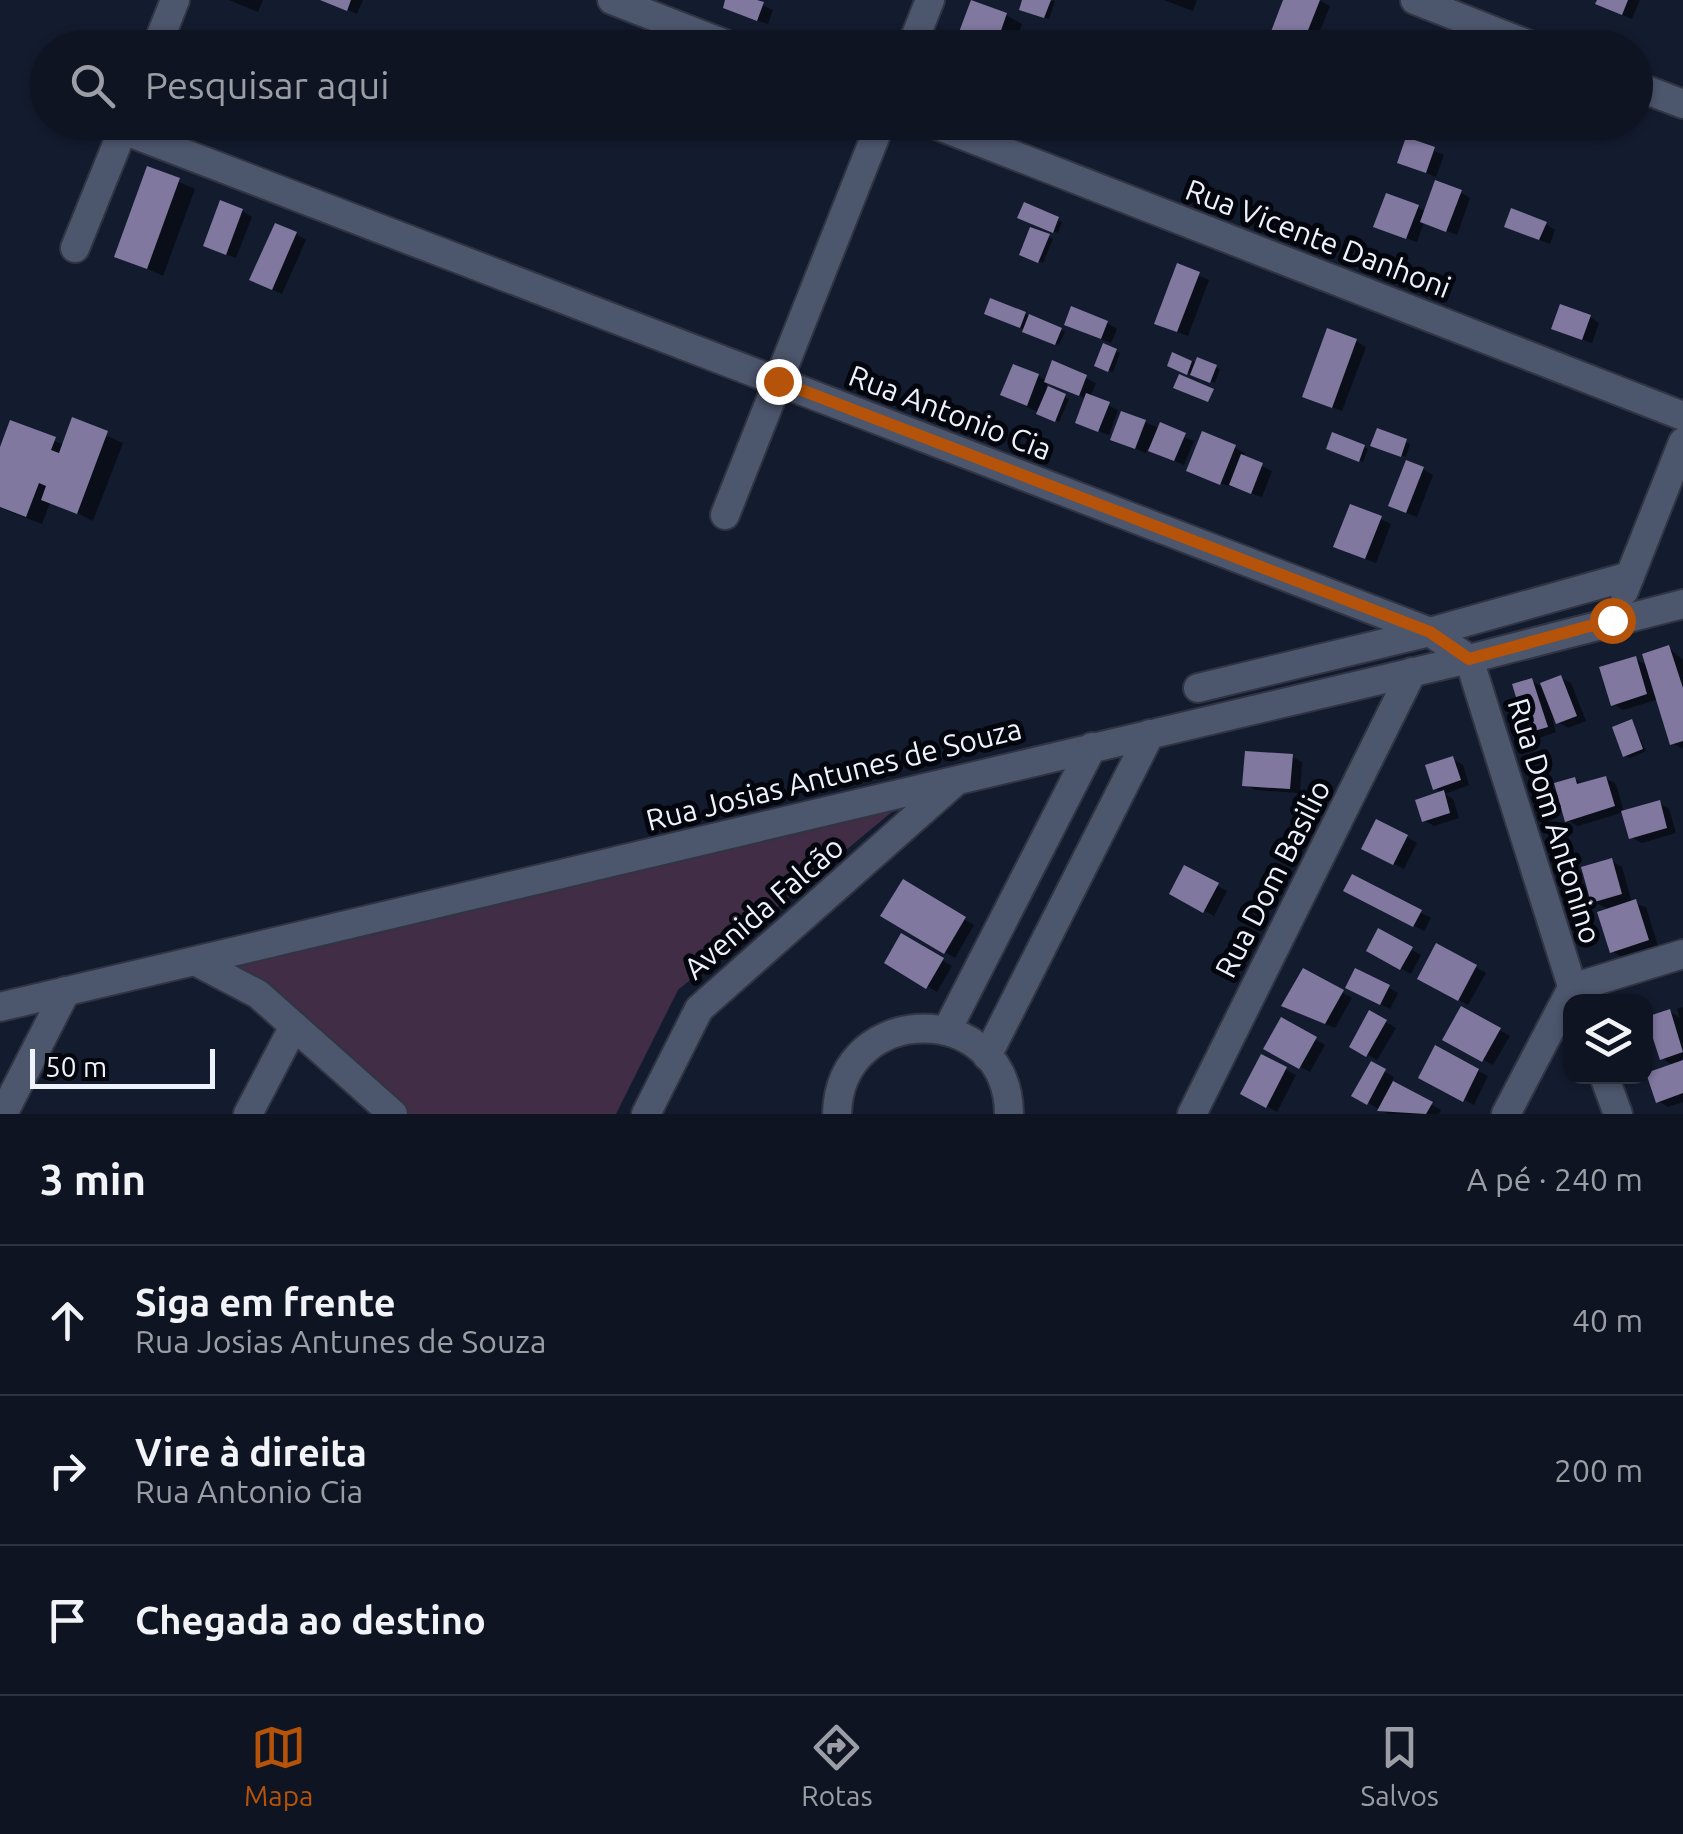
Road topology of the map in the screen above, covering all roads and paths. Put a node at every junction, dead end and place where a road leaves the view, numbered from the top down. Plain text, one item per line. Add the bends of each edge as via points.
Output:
1 (175, 0) edge
2 (612, 0) edge
3 (930, 0) edge
4 (1416, 0) edge
5 (163, 30) edge
6 (689, 30) edge
7 (918, 30) edge
8 (1492, 30) edge
9 (1653, 93) edge
10 (1683, 104) edge
11 (118, 140) edge
12 (160, 140) edge
13 (874, 140) edge
14 (975, 140) edge
15 (75, 248) dead end
16 (778, 381) junction
17 (1683, 416) edge
18 (1683, 442) edge
19 (726, 514) dead end
20 (1630, 576) junction
21 (1683, 604) edge
22 (1612, 620) junction
23 (1430, 632) junction
24 (1469, 659) junction
25 (1412, 672) junction
26 (1198, 688) dead end
27 (1150, 734) junction
28 (1092, 747) junction
29 (961, 777) junction
30 (1683, 954) edge
31 (197, 962) junction
32 (66, 991) junction
33 (1575, 994) edge
34 (0, 1006) edge
35 (1563, 1015) edge
36 (294, 1026) junction
37 (947, 1030) junction
38 (987, 1056) junction
39 (1607, 1084) edge
40 (3, 1114) edge
41 (248, 1114) edge
42 (393, 1114) edge
43 (646, 1114) edge
44 (837, 1114) edge
45 (1009, 1114) edge
46 (1192, 1114) edge
47 (1506, 1114) edge
48 (1618, 1114) edge

1 - 5 street
2 - 6 street
3 - 7 street
4 - 8 street
9 - 10 street
11 - 15 street
12 - 16 street, Rua Antonio Cia
13 - 16 street
14 - 17 street, Rua Vicente Danhoni
16 - 19 street
16 - 23 street, Rua Antonio Cia
18 - 20 street
20 - 22 street
20 - 23 street
21 - 22 street, Rua Josias Antunes de Souza
22 - 24 street, Rua Josias Antunes de Souza
23 - 24 street, Rua Antonio Cia
23 - 26 street
24 - 25 street, Rua Josias Antunes de Souza
24 - 33 street, Rua Dom Antonino
25 - 27 street, Rua Josias Antunes de Souza
25 - 46 street, Rua Dom Basilio
27 - 28 street, Rua Josias Antunes de Souza
27 - 38 street
28 - 29 street, Rua Josias Antunes de Souza
28 - 37 street
29 - 31 street, Rua Josias Antunes de Souza
29 - 43 street, Avenida Falcão via 699,1009
30 - 33 street
31 - 32 street, Rua Josias Antunes de Souza
31 - 36 street via 258,994
32 - 34 street, Rua Josias Antunes de Souza
32 - 40 street
35 - 47 street
36 - 41 street
36 - 42 street
37 - 38 street
37 - 44 street via 910,1028 876,1041 850,1068
38 - 45 street via 1005,1087
39 - 48 street

